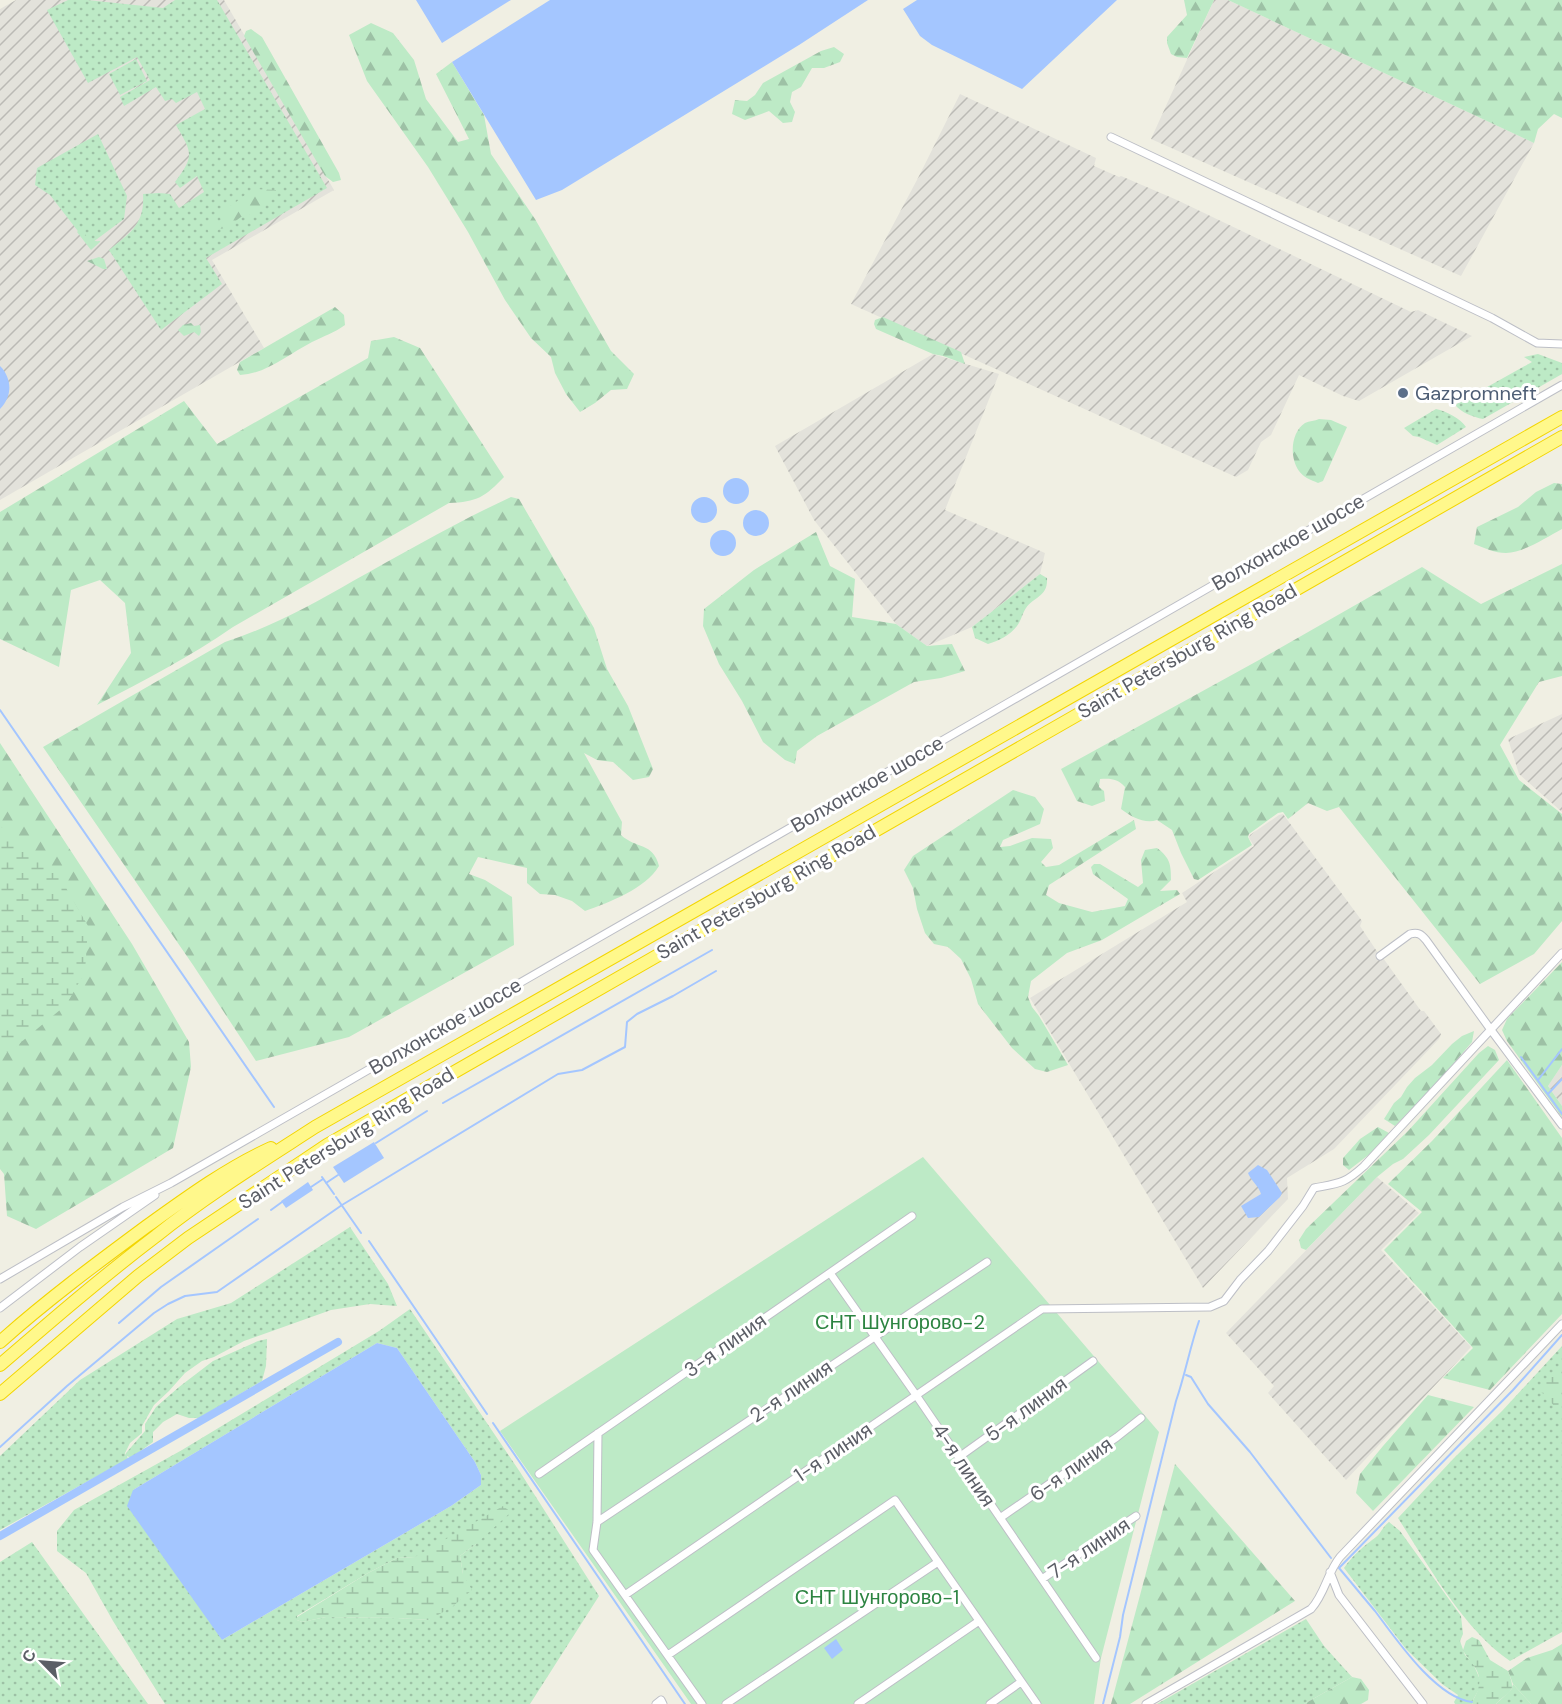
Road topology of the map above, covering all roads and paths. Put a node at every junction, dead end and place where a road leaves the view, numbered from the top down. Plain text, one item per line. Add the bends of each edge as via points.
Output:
1 (1111, 137) dead end
2 (1562, 344) edge
3 (1562, 385) edge
4 (1562, 417) edge
5 (1562, 437) edge
6 (1562, 953) edge
7 (1380, 956) dead end
8 (1491, 1030) junction
9 (1562, 1125) edge
10 (315, 1127) junction
11 (171, 1183) junction
12 (912, 1216) dead end
13 (987, 1262) dead end
14 (830, 1273) junction
15 (0, 1279) edge
16 (0, 1308) edge
17 (1562, 1323) edge
18 (874, 1336) junction
19 (0, 1342) edge
20 (1093, 1360) dead end
21 (0, 1365) edge
22 (24, 1373) junction
23 (0, 1394) edge
24 (916, 1395) junction
25 (0, 1398) edge
26 (1141, 1418) dead end
27 (598, 1433) junction
28 (958, 1457) junction
29 (539, 1474) dead end
30 (1136, 1516) dead end
31 (1000, 1518) junction
32 (597, 1522) junction
33 (938, 1563) junction
34 (1330, 1572) junction
35 (1042, 1579) junction
36 (625, 1595) junction
37 (979, 1621) junction
38 (668, 1655) junction
39 (1096, 1658) dead end
40 (1022, 1682) junction
41 (702, 1704) edge
42 (726, 1704) edge
43 (858, 1704) edge
44 (990, 1704) edge
45 (1037, 1704) edge
46 (1146, 1704) edge
47 (1424, 1704) edge

1 - 2 street via 1537,343
3 - 11 street, Волхонское шоссе
4 - 10 highway, Saint Petersburg Ring Road
5 - 22 highway, Saint Petersburg Ring Road via 327,1145 188,1238
6 - 8 street
7 - 8 street via 1410,934 1421,935
8 - 9 street
8 - 24 street, 1-я линия via 1364,1166 1343,1182 1314,1188 1288,1226 1224,1301 1210,1307 1042,1309
10 - 19 highway via 230,1170 173,1208 81,1274
10 - 21 highway, Saint Petersburg Ring Road via 157,1234
11 - 15 street, Волхонское шоссе
11 - 16 street, Волхонское шоссе
12 - 14 street, 3-я линия
13 - 18 street, 2-я линия
14 - 18 street, 4-я линия
14 - 27 street, 3-я линия
17 - 34 street
18 - 24 street, 4-я линия
18 - 32 street, 2-я линия
20 - 28 street, 5-я линия
22 - 23 highway, Saint Petersburg Ring Road
22 - 25 highway
24 - 28 street, 4-я линия
24 - 36 street, 1-я линия
26 - 31 street, 6-я линия
27 - 29 street, 3-я линия
27 - 32 street
28 - 31 street, 4-я линия
30 - 35 street, 7-я линия
31 - 35 street, 4-я линия
32 - 36 street via 593,1550
33 - 37 street
33 - 38 street via 895,1500
33 - 42 street
34 - 46 street via 1319,1600 1311,1609
34 - 47 street via 1339,1595
35 - 39 street, 4-я линия
36 - 38 street
37 - 40 street
37 - 43 street
38 - 41 street
40 - 44 street
40 - 45 street

